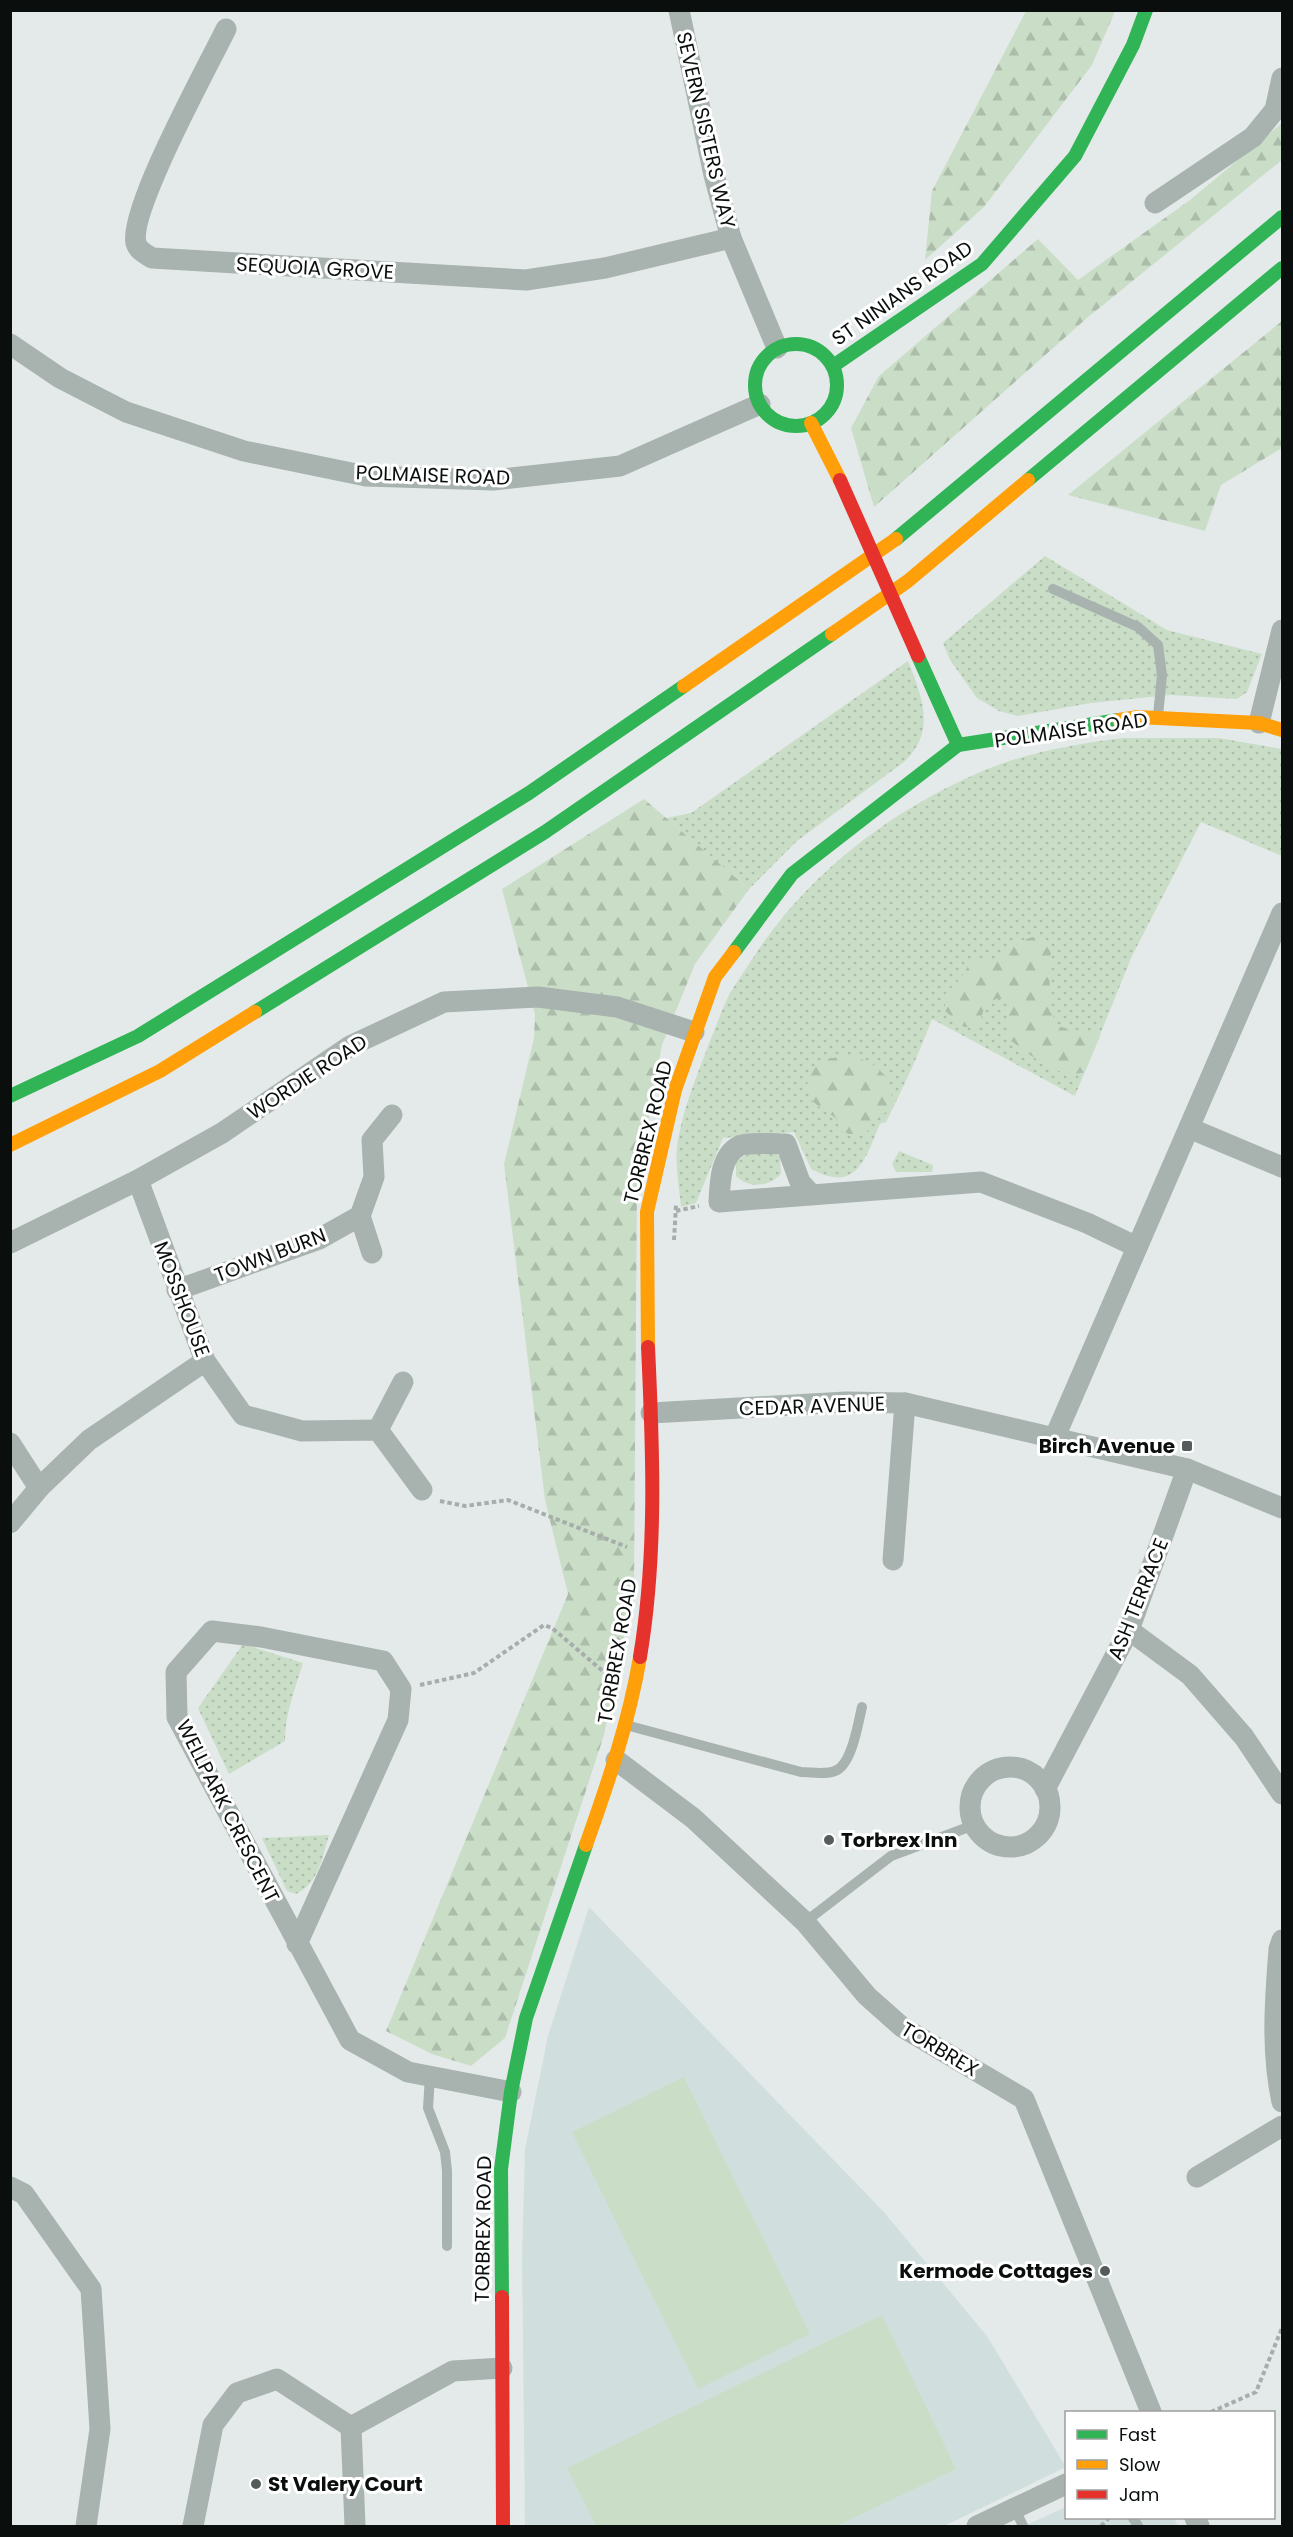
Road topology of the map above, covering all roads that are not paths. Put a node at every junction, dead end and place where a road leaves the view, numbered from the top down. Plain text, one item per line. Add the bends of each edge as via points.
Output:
1 (679, 10) edge
2 (1146, 10) edge
3 (226, 29) dead end
4 (1282, 78) edge
5 (1155, 203) dead end
6 (1282, 217) edge
7 (731, 238) junction
8 (1282, 268) edge
9 (10, 344) edge
10 (777, 348) junction
11 (833, 366) junction
12 (760, 404) junction
13 (811, 423) junction
14 (1053, 589) dead end
15 (1282, 630) edge
16 (1158, 718) junction
17 (1259, 723) junction
18 (1282, 730) edge
19 (958, 745) junction
20 (878, 805) joint
21 (1282, 913) edge
22 (694, 1032) junction
23 (10, 1096) edge
24 (392, 1115) dead end
25 (1189, 1128) junction
26 (10, 1145) edge
27 (1282, 1167) edge
28 (138, 1180) junction
29 (812, 1195) dead end
30 (360, 1216) junction
31 (10, 1243) edge
32 (1137, 1247) junction
33 (372, 1253) dead end
34 (177, 1290) junction
35 (205, 1361) junction
36 (403, 1382) dead end
37 (905, 1404) junction
38 (651, 1413) junction
39 (378, 1430) junction
40 (1054, 1439) junction
41 (10, 1443) edge
42 (1187, 1469) junction
43 (39, 1488) junction
44 (422, 1490) road end
45 (1282, 1508) edge
46 (10, 1523) edge
47 (893, 1560) dead end
48 (1130, 1630) junction
49 (862, 1707) dead end
50 (625, 1725) junction
51 (616, 1760) junction
52 (1045, 1789) junction
53 (1282, 1794) edge
54 (974, 1825) junction
55 (805, 1922) junction
56 (1282, 1940) edge
57 (297, 1944) junction
58 (430, 2076) junction
59 (512, 2092) junction
60 (1282, 2102) edge
61 (1282, 2126) edge
62 (1197, 2177) dead end
63 (10, 2187) edge
64 (447, 2246) dead end
65 (502, 2368) junction
66 (1151, 2411) edge
67 (351, 2427) junction
68 (1065, 2485) edge
69 (1019, 2517) edge
70 (86, 2526) edge
71 (193, 2526) edge
72 (356, 2526) edge
73 (503, 2526) edge
74 (977, 2526) edge

1 - 7 street, SEVERN SISTERS WAY
2 - 11 main road, ST NINIANS ROAD via 1133,45 1075,156 982,264
3 - 7 street, SEQUOIA GROVE via 147,190 135,240 138,249 152,258 526,280 605,268
4 - 5 street via 1275,110 1253,137
6 - 23 main road via 892,542 814,596 499,812 138,1036
7 - 10 street, SEVERN SISTERS WAY
8 - 26 main road via 908,581 574,812 160,1071
9 - 12 street, POLMAISE ROAD via 60,378 126,412 244,451 366,476 493,480 620,466
10 - 11 main road via 803,344 815,348
10 - 12 main road via 760,366 756,379
11 - 13 main road via 837,379 834,399 823,416
12 - 13 main road via 777,420 799,426
13 - 19 main road, bridge
14 - 16 lane via 1138,627 1158,645 1162,675
15 - 17 street
16 - 17 main road, POLMAISE ROAD
16 - 19 main road, POLMAISE ROAD via 1138,717
17 - 18 main road, POLMAISE ROAD
19 - 20 main road, POLMAISE ROAD
20 - 22 main road, TORBREX ROAD via 792,874 715,977
21 - 25 street
22 - 28 street, WORDIE ROAD via 617,1007 549,998 444,1002 350,1046 222,1133
22 - 38 main road, TORBREX ROAD via 675,1090 647,1212
24 - 30 street via 372,1140 374,1177
25 - 27 street
25 - 32 street
28 - 31 street, WORDIE ROAD
28 - 34 street, MOSSHOUSE
29 - 32 street via 981,1182
30 - 33 street
30 - 34 street, TOWN BURN via 319,1239
32 - 40 street
34 - 35 street, MOSSHOUSE
35 - 39 street, MOSSHOUSE via 243,1415 302,1431
35 - 43 street via 89,1440
36 - 39 street
37 - 38 street, CEDAR AVENUE via 846,1402
37 - 40 street, CEDAR AVENUE
37 - 47 street
38 - 50 main road, TORBREX ROAD via 649,1605
39 - 44 street
40 - 42 street, CEDAR AVENUE
41 - 43 street
42 - 45 street, CEDAR AVENUE
42 - 48 street, ASH TERRACE
43 - 46 street
48 - 52 street, ASH TERRACE
48 - 53 street via 1190,1675 1244,1737
49 - 50 lane via 845,1764 825,1772 801,1772
50 - 51 main road, TORBREX ROAD
51 - 55 street, TORBREX via 693,1818
51 - 59 main road, TORBREX ROAD via 526,2018
52 - 54 street via 1049,1800 1047,1822 1033,1839 1022,1845 1000,1846 990,1842
52 - 54 street via 1028,1771 1016,1767 991,1771 974,1789 970,1813
54 - 55 lane via 891,1856
55 - 66 street, TORBREX via 867,1996 902,2027 1024,2099
56 - 60 street via 1274,2015
57 - 57 street, WELLPARK CRESCENT via 398,1720 401,1689 383,1661 212,1631 176,1672 177,1717
57 - 58 street, WELLPARK CRESCENT via 350,2040 408,2072
58 - 59 street, WELLPARK CRESCENT
58 - 64 lane via 428,2108 445,2152 447,2171
59 - 65 main road, TORBREX ROAD via 501,2169
61 - 62 street
63 - 70 street via 24,2194 91,2289 100,2429
65 - 67 street via 453,2371
65 - 73 main road, TORBREX ROAD
67 - 71 street via 277,2379 237,2393 213,2425
67 - 72 street
68 - 69 street
69 - 74 street

